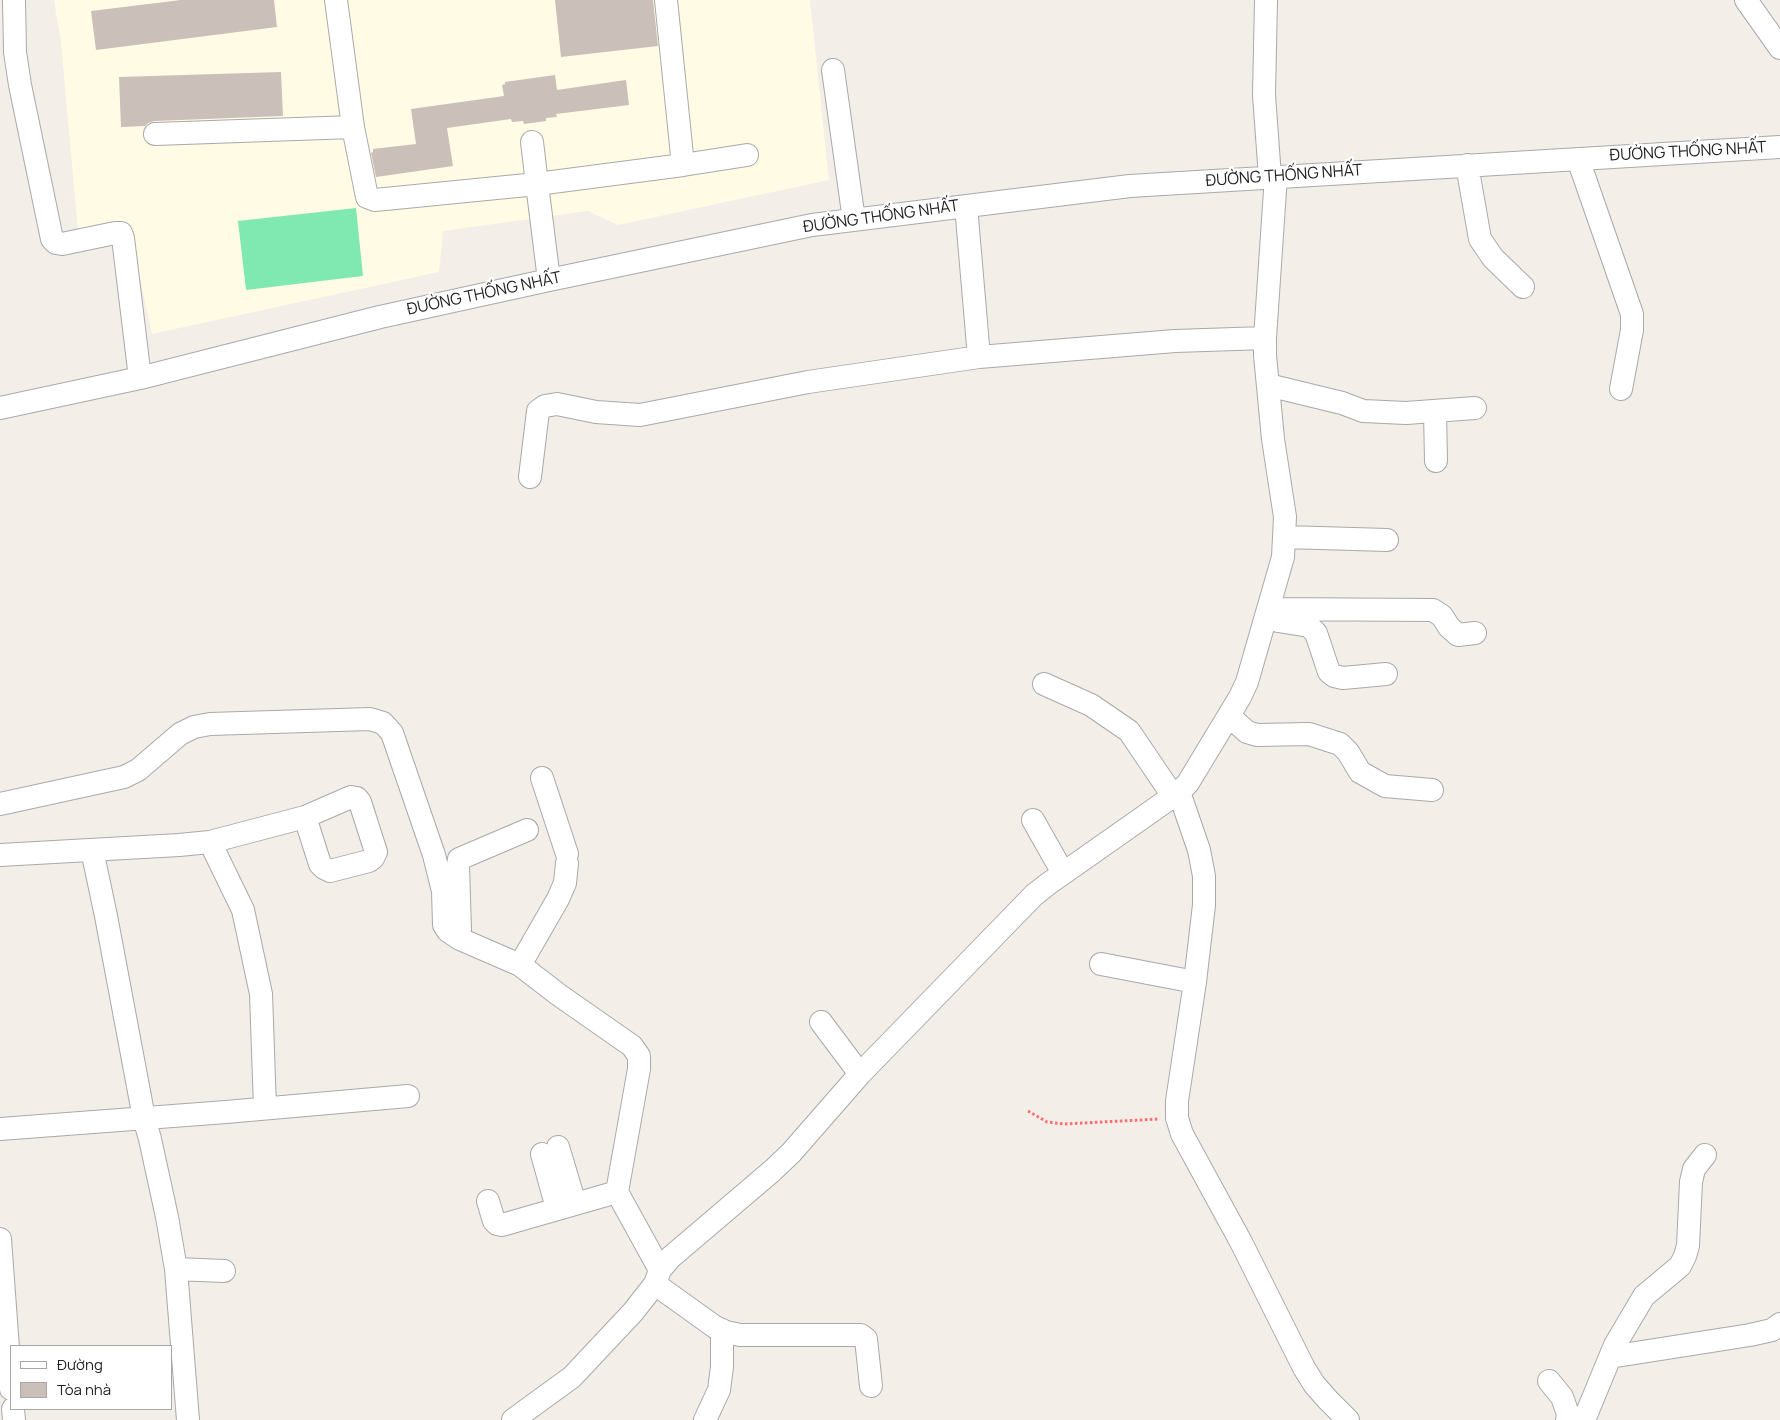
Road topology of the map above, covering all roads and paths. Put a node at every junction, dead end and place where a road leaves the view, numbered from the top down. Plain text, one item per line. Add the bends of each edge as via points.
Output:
1 (14, 0) edge
2 (336, 0) edge
3 (666, 0) edge
4 (1266, 0) edge
5 (1746, 0) edge
6 (1780, 48) edge
7 (832, 70) dead end
8 (353, 127) junction
9 (155, 134) dead end
10 (532, 142) dead end
11 (1780, 146) edge
12 (747, 155) dead end
13 (1578, 159) junction
14 (683, 165) junction
15 (1467, 165) junction
16 (1273, 176) junction
17 (537, 184) junction
18 (966, 206) junction
19 (854, 220) junction
20 (549, 280) junction
21 (1523, 287) dead end
22 (1265, 338) junction
23 (979, 357) junction
24 (140, 378) junction
25 (1268, 385) junction
26 (1620, 389) dead end
27 (0, 408) edge
28 (1476, 408) dead end
29 (1435, 411) junction
30 (1436, 460) dead end
31 (530, 477) dead end
32 (1285, 537) junction
33 (1387, 540) dead end
34 (1267, 614) junction
35 (1475, 633) dead end
36 (1386, 674) dead end
37 (1044, 684) dead end
38 (1229, 716) junction
39 (542, 778) dead end
40 (1432, 790) dead end
41 (1176, 794) junction
42 (0, 804) edge
43 (305, 817) dead end
44 (1034, 820) dead end
45 (527, 830) dead end
46 (210, 842) junction
47 (92, 850) junction
48 (0, 854) edge
49 (1063, 873) junction
50 (460, 939) junction
51 (1101, 964) dead end
52 (520, 965) junction
53 (1195, 982) junction
54 (821, 1022) dead end
55 (860, 1074) junction
56 (408, 1096) dead end
57 (265, 1108) junction
58 (1028, 1111) dead end
59 (144, 1118) junction
60 (1177, 1118) junction
61 (0, 1128) edge
62 (550, 1151) dead end
63 (1705, 1155) dead end
64 (617, 1192) junction
65 (488, 1201) dead end
66 (566, 1206) junction
67 (0, 1239) edge
68 (176, 1269) junction
69 (224, 1271) dead end
70 (658, 1277) junction
71 (1780, 1324) edge
72 (722, 1330) junction
73 (1610, 1357) junction
74 (10, 1375) edge
75 (1549, 1381) dead end
76 (871, 1386) dead end
77 (179, 1390) edge
78 (188, 1420) edge
79 (513, 1420) edge
80 (705, 1420) edge
81 (1348, 1420) edge
82 (1568, 1420) edge
83 (1584, 1420) edge

1 - 24 street via 15,52 52,239 62,244 121,233
2 - 8 street
3 - 14 street
4 - 16 street via 1264,95
5 - 6 street
7 - 19 street
8 - 9 street
8 - 17 street via 364,187 367,197 374,200
10 - 17 street
11 - 13 street, ĐƯỜNG THỐNG NHẤT
12 - 14 street
13 - 15 street, ĐƯỜNG THỐNG NHẤT
13 - 26 street via 1632,314 1632,330
14 - 17 street
15 - 16 street, ĐƯỜNG THỐNG NHẤT
15 - 21 street via 1480,239 1493,258
16 - 18 street, ĐƯỜNG THỐNG NHẤT via 1130,186
16 - 22 street
17 - 20 street
18 - 19 street, ĐƯỜNG THỐNG NHẤT
18 - 23 street
19 - 20 street, ĐƯỜNG THỐNG NHẤT via 812,225
20 - 24 street, ĐƯỜNG THỐNG NHẤT via 380,317
22 - 23 street via 1175,341
22 - 25 street
23 - 31 street via 808,382 640,415 596,412 557,404 545,406 538,412
24 - 27 street, ĐƯỜNG THỐNG NHẤT
25 - 29 street via 1364,411
25 - 32 street
28 - 29 street
29 - 30 street
32 - 33 street
32 - 34 street via 1283,557
34 - 35 street via 1433,610 1458,634
34 - 36 street via 1309,626 1316,633 1329,672 1334,676
34 - 38 street via 1247,682
37 - 41 street via 1092,705 1129,731
38 - 40 street via 1247,732 1257,735 1309,734 1340,744 1360,772 1385,786
38 - 41 street via 1188,783
39 - 52 street via 567,858 566,882
41 - 49 street
41 - 53 street via 1199,850 1204,876
42 - 50 street via 124,777 194,727 370,719 383,723 392,733 440,874 444,925
43 - 46 street
44 - 49 street
45 - 50 street via 459,859
46 - 47 street
46 - 57 street via 243,910 259,984
47 - 48 street
47 - 59 street
49 - 55 street via 1034,895
50 - 52 street
51 - 53 street
52 - 64 street via 632,1046 639,1056 640,1069
53 - 60 street
54 - 55 street
55 - 70 street via 791,1153 671,1257
56 - 57 street
57 - 59 street
58 - 60 path via 1047,1122 1064,1124
59 - 61 street
59 - 68 street
60 - 81 street via 1182,1134 1304,1368 1314,1384
62 - 66 street
63 - 73 street via 1694,1169 1691,1182 1688,1246 1680,1266 1644,1296
64 - 66 street
64 - 70 street
65 - 66 street via 494,1221 502,1225
67 - 74 street
68 - 69 street
68 - 77 street
70 - 72 street
70 - 79 street via 633,1312 572,1377
71 - 73 street via 1772,1330 1750,1335
72 - 76 street via 740,1335 861,1335 866,1339
72 - 80 street via 719,1390
73 - 83 street
75 - 82 street via 1562,1397
77 - 78 street

